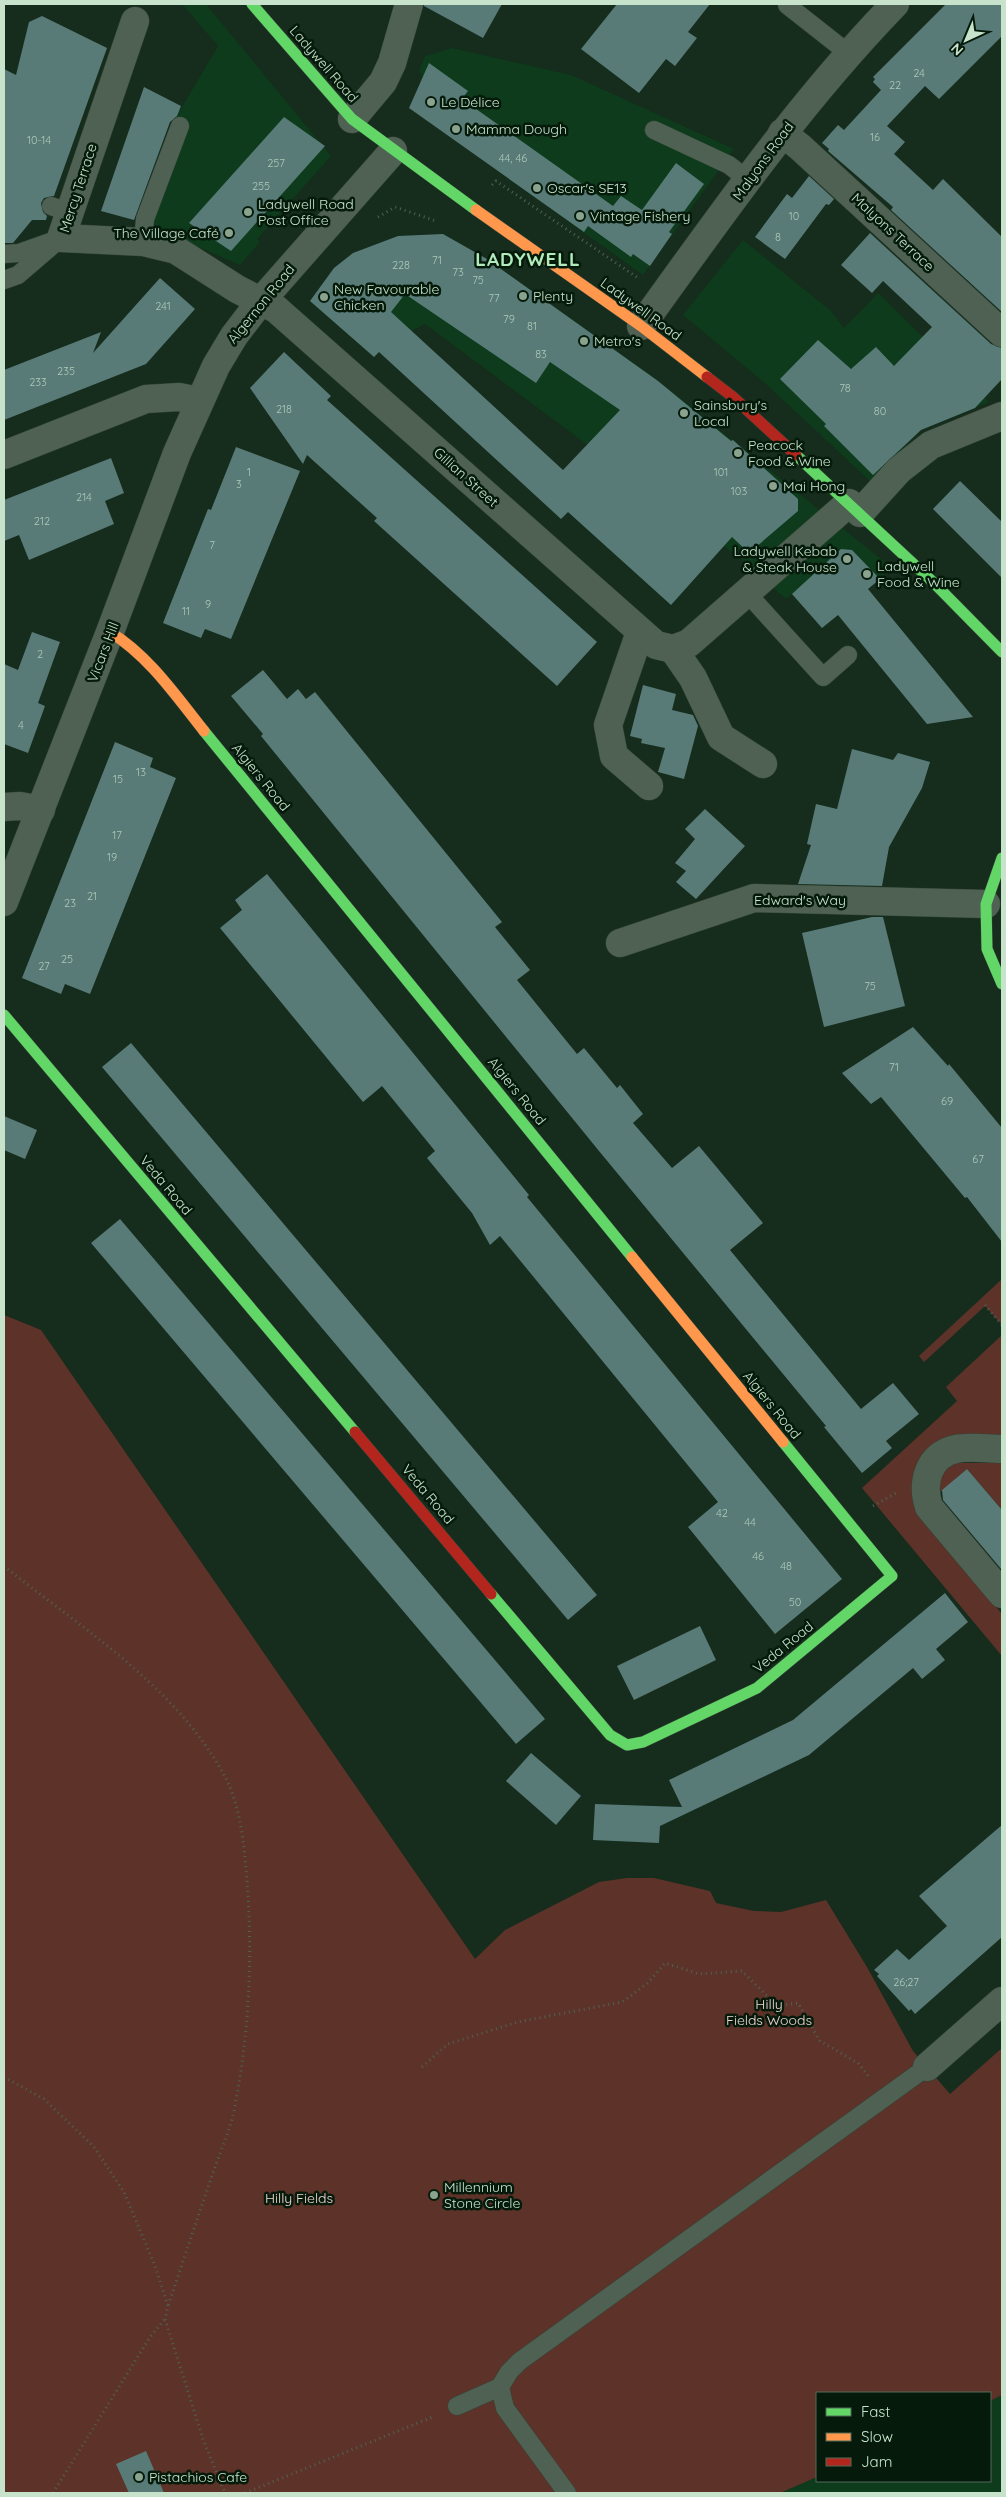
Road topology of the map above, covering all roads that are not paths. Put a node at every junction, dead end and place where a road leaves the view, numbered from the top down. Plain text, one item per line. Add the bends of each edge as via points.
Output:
1 (409, 4) edge
2 (895, 4) edge
3 (253, 5) edge
4 (787, 5) edge
5 (135, 21) dead end
6 (848, 53) junction
7 (352, 119) junction
8 (180, 126) dead end
9 (654, 130) dead end
10 (782, 133) junction
11 (393, 150) junction
12 (748, 180) junction
13 (61, 238) junction
14 (142, 242) junction
15 (4, 254) edge
16 (4, 280) edge
17 (260, 302) junction
18 (641, 326) junction
19 (1002, 333) edge
20 (199, 401) junction
21 (1002, 416) edge
22 (4, 455) edge
23 (855, 508) junction
24 (747, 592) junction
25 (110, 632) junction
26 (640, 632) junction
27 (673, 649) junction
28 (1002, 652) edge
29 (848, 655) dead end
30 (764, 764) dead end
31 (649, 786) dead end
32 (4, 807) edge
33 (41, 810) junction
34 (1002, 858) edge
35 (4, 902) edge
36 (986, 904) junction
37 (620, 943) dead end
38 (1002, 984) edge
39 (4, 1016) edge
40 (1002, 1449) edge
41 (892, 1576) joint
42 (1002, 1594) edge
43 (1002, 2001) edge
44 (927, 2067) joint
45 (500, 2387) junction
46 (457, 2406) road end
47 (567, 2493) edge

1 - 7 street via 392,63 383,82
2 - 6 street, Malyons Road
3 - 7 street, Ladywell Road
4 - 6 lane
5 - 13 street, Mercy Terrace via 60,209
6 - 10 street, Malyons Road
7 - 11 street, Ladywell Road
8 - 14 lane via 145,219
9 - 12 lane via 728,165
10 - 12 street, Malyons Road
10 - 19 street, Malyons Terrace
11 - 17 street, Algernon Road
11 - 18 street, Ladywell Road
12 - 18 street, Malyons Road
13 - 14 street, Mercy Terrace
13 - 15 lane via 19,253
13 - 16 lane via 18,274
14 - 17 street, Mercy Terrace via 176,250
17 - 20 street, Algernon Road via 234,336
17 - 26 street, Gillian Street via 285,316
18 - 23 street, Ladywell Road via 733,397
20 - 22 street via 179,397 146,398
20 - 25 street, Vicars Hill
21 - 23 street via 931,445
23 - 24 street
23 - 28 street, Ladywell Road
24 - 27 street via 689,643
24 - 29 lane via 823,677
25 - 33 street, Vicars Hill
25 - 41 street, Algiers Road via 147,661
26 - 27 street, Gillian Street via 656,645
26 - 31 street via 608,725 614,756
27 - 30 street via 694,678 721,736
32 - 33 street
33 - 35 street, Vicars Hill
34 - 36 street
36 - 37 street, Edward's Way via 754,898
36 - 38 street via 987,949
39 - 41 street, Veda Road via 610,1735 627,1745 643,1742 756,1688
40 - 42 street via 955,1449 930,1467 925,1482 929,1507
43 - 44 street
44 - 45 lane via 520,2361
45 - 46 lane
45 - 47 lane via 505,2408

